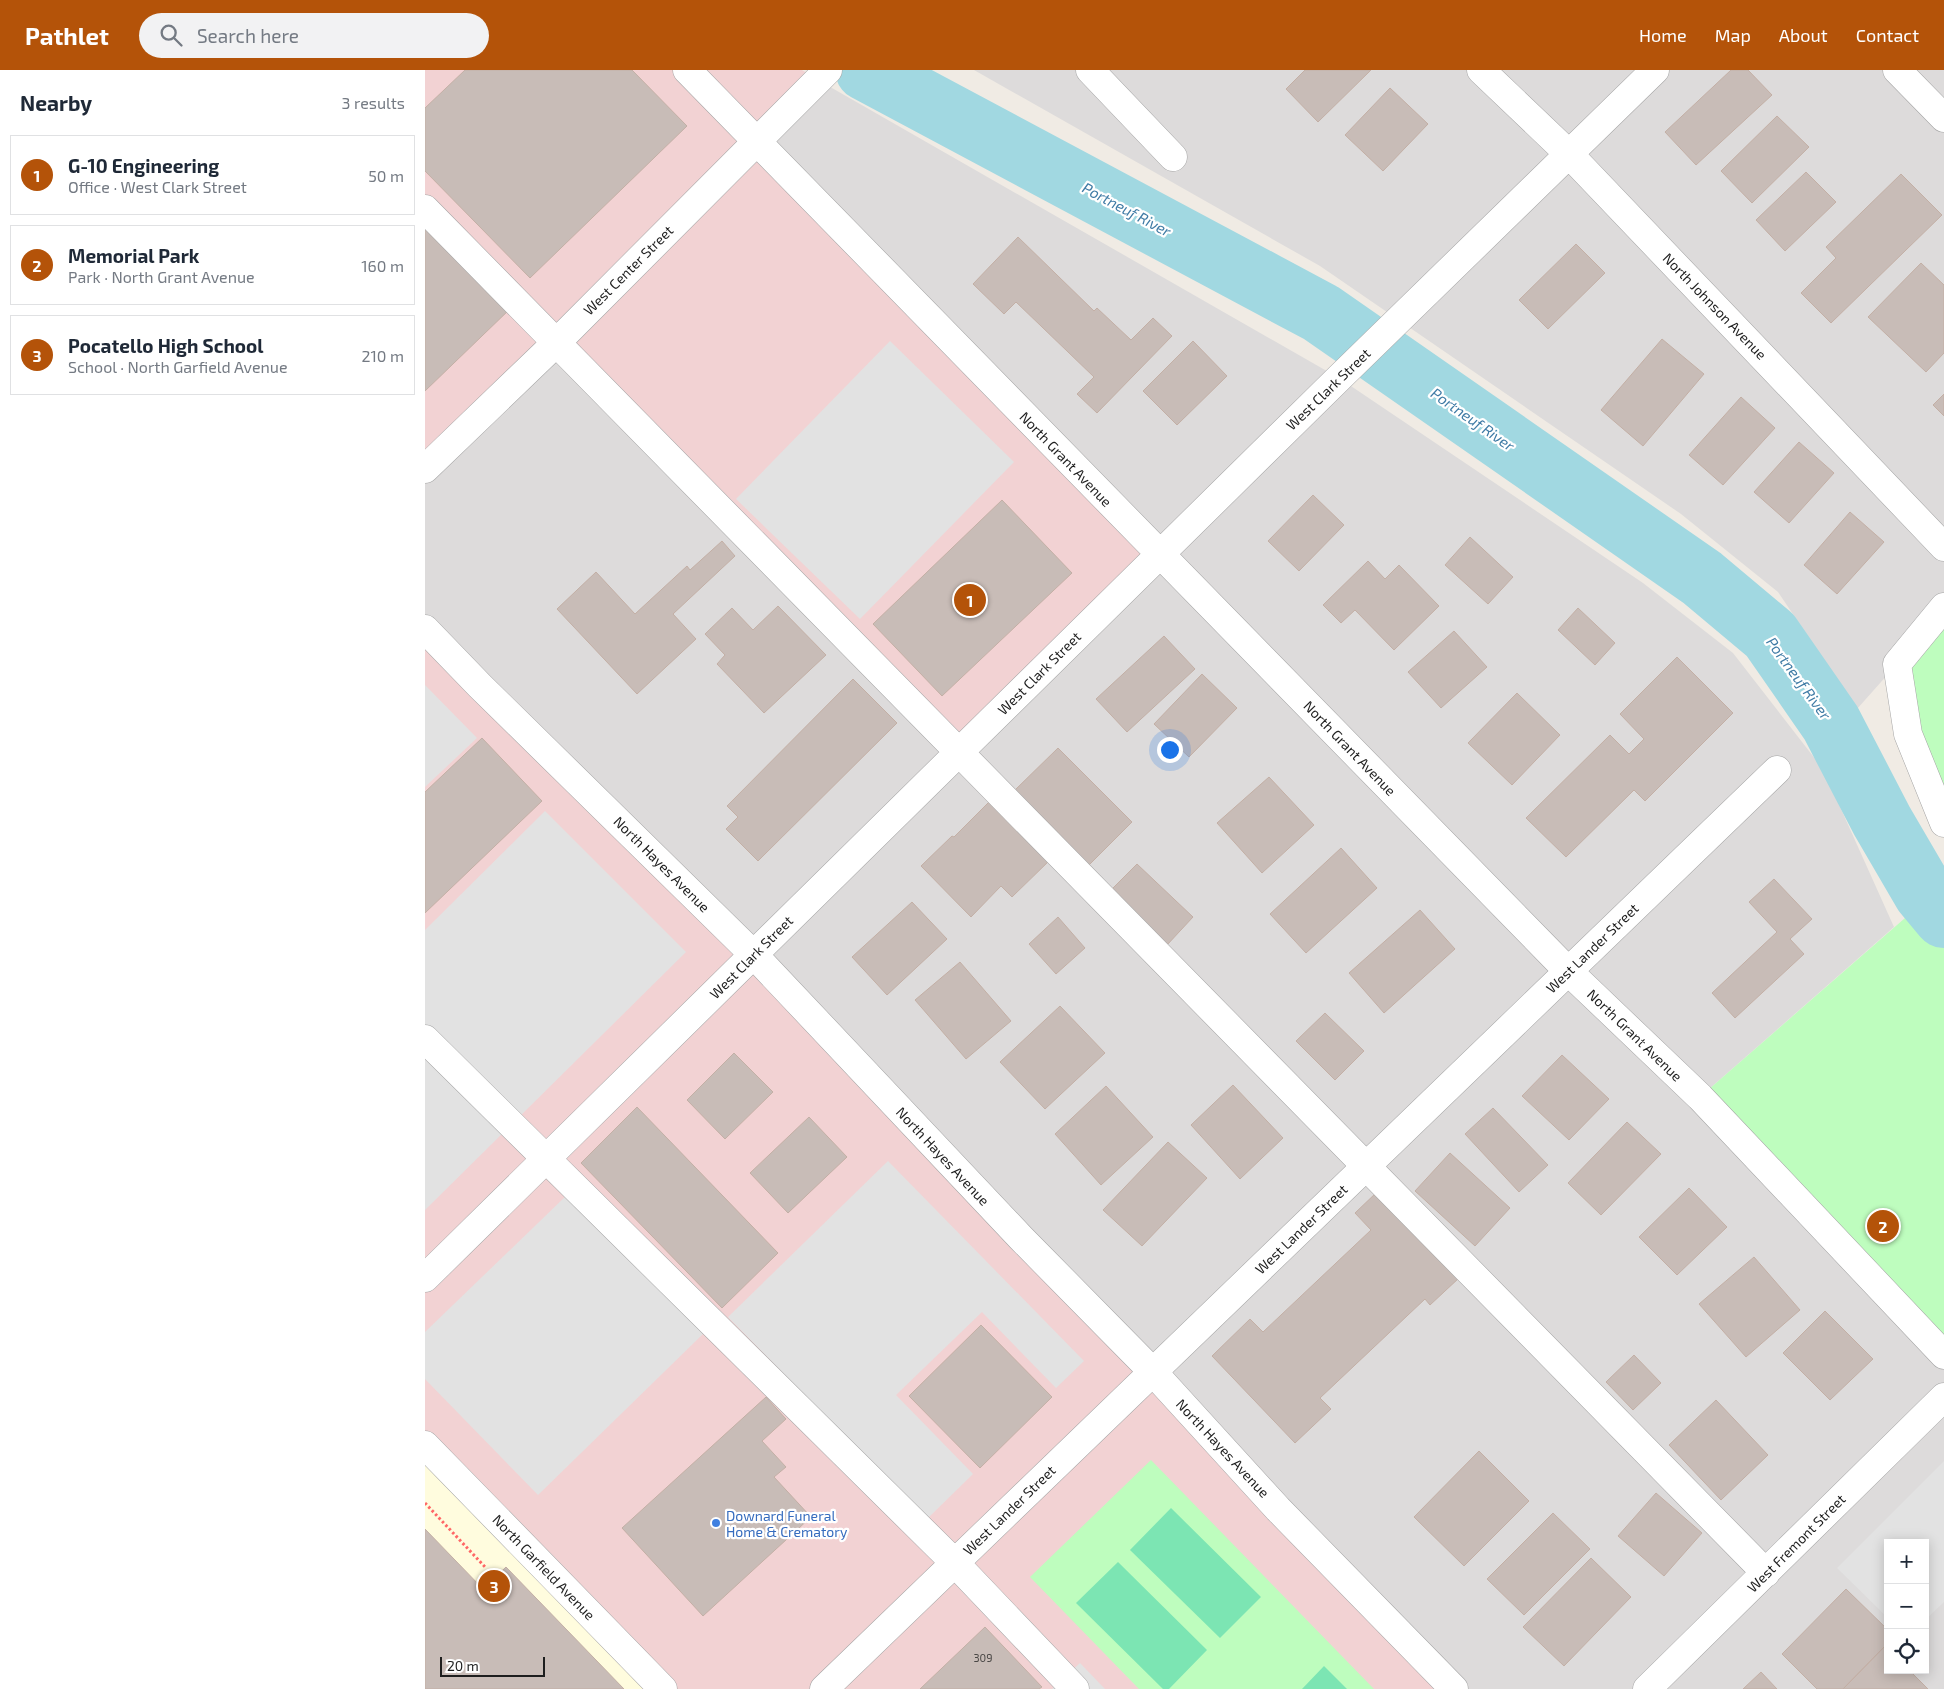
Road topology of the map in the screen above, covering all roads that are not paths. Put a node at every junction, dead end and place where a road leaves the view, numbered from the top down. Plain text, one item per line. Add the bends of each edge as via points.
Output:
1 (687, 70) edge
2 (1090, 70) edge
3 (1481, 70) edge
4 (1655, 70) edge
5 (1897, 70) edge
6 (823, 75) edge
7 (1944, 118) edge
8 (756, 141) junction
9 (1569, 154) junction
10 (1173, 158) dead end
11 (425, 209) edge
12 (557, 342) junction
13 (425, 469) edge
14 (1944, 547) edge
15 (1160, 554) junction
16 (1944, 607) edge
17 (425, 629) edge
18 (958, 753) junction
19 (1777, 770) dead end
20 (1944, 823) edge
21 (754, 955) junction
22 (1568, 971) junction
23 (425, 1039) edge
24 (547, 1158) junction
25 (1365, 1167) junction
26 (425, 1278) edge
27 (1944, 1355) edge
28 (1153, 1372) junction
29 (1944, 1397) edge
30 (425, 1445) edge
31 (955, 1563) junction
32 (1765, 1573) junction
33 (663, 1689) edge
34 (824, 1689) edge
35 (1075, 1689) edge
36 (1454, 1689) edge
37 (1647, 1689) edge

1 - 8 street, North Grant Avenue
2 - 10 street
3 - 9 street, North Johnson Avenue
4 - 9 street, West Clark Street
5 - 7 street
6 - 8 street, West Center Street
8 - 12 street, West Center Street
8 - 15 street, North Grant Avenue
9 - 14 street, North Johnson Avenue
9 - 15 street, West Clark Street
11 - 12 street
12 - 13 street, West Center Street
12 - 18 street
15 - 18 street, West Clark Street
15 - 22 street, North Grant Avenue
16 - 20 street via 1897,664 1908,734
17 - 21 street, North Hayes Avenue
18 - 21 street, West Clark Street
18 - 25 street
19 - 22 street, West Lander Street
21 - 24 street, West Clark Street
21 - 28 street, North Hayes Avenue via 1021,1238
22 - 25 street, West Lander Street
22 - 27 street, North Grant Avenue via 1700,1097
23 - 24 street
24 - 26 street, West Clark Street
24 - 31 street
25 - 28 street, West Lander Street
25 - 32 street
28 - 31 street, West Lander Street
28 - 36 street, North Hayes Avenue via 1278,1509
29 - 32 street, West Fremont Street
30 - 33 street, North Garfield Avenue
31 - 34 street, West Lander Street
31 - 35 street
32 - 37 street, West Fremont Street

